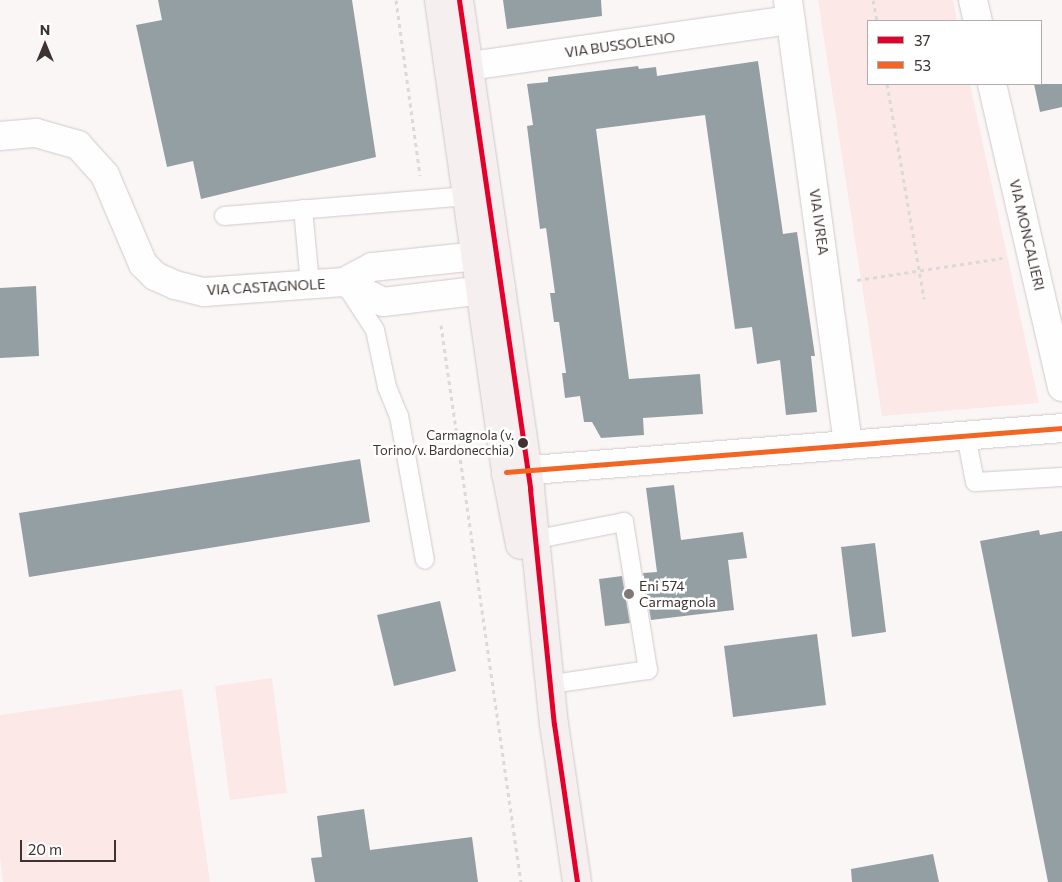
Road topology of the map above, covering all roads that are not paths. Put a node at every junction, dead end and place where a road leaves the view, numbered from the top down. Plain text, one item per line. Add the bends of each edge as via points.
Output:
1 (439, 0) edge
2 (459, 0) edge
3 (973, 0) edge
4 (790, 10) edge
5 (978, 20) edge
6 (459, 68) junction
7 (992, 85) edge
8 (0, 136) edge
9 (477, 195) junction
10 (304, 210) junction
11 (224, 216) dead end
12 (486, 255) junction
13 (344, 282) junction
14 (310, 285) junction
15 (490, 290) junction
16 (1062, 387) edge
17 (1062, 428) edge
18 (966, 434) junction
19 (848, 444) junction
20 (516, 471) junction
21 (1062, 477) edge
22 (527, 541) junction
23 (424, 560) dead end
24 (549, 685) junction
25 (577, 882) edge

1 - 6 main road
2 - 6 main road
3 - 5 street
4 - 6 street, VIA BUSSOLENO
4 - 19 street, VIA IVREA
6 - 9 main road
7 - 16 street, VIA MONCALIERI
8 - 14 street, VIA CASTAGNOLE via 36,133 78,145 105,175 143,264 155,276 204,292
9 - 10 lane
9 - 12 main road
10 - 11 lane
10 - 14 lane
12 - 13 street, VIA CASTAGNOLE via 372,268
12 - 15 main road
13 - 14 street, VIA CASTAGNOLE
13 - 15 street, VIA CASTAGNOLE via 383,302
13 - 23 lane via 375,330 388,387 399,416
15 - 20 main road
17 - 18 street
18 - 19 street
18 - 21 lane via 975,482
19 - 20 street
20 - 22 main road
22 - 24 main road
22 - 24 lane via 624,522 648,670
24 - 25 main road

